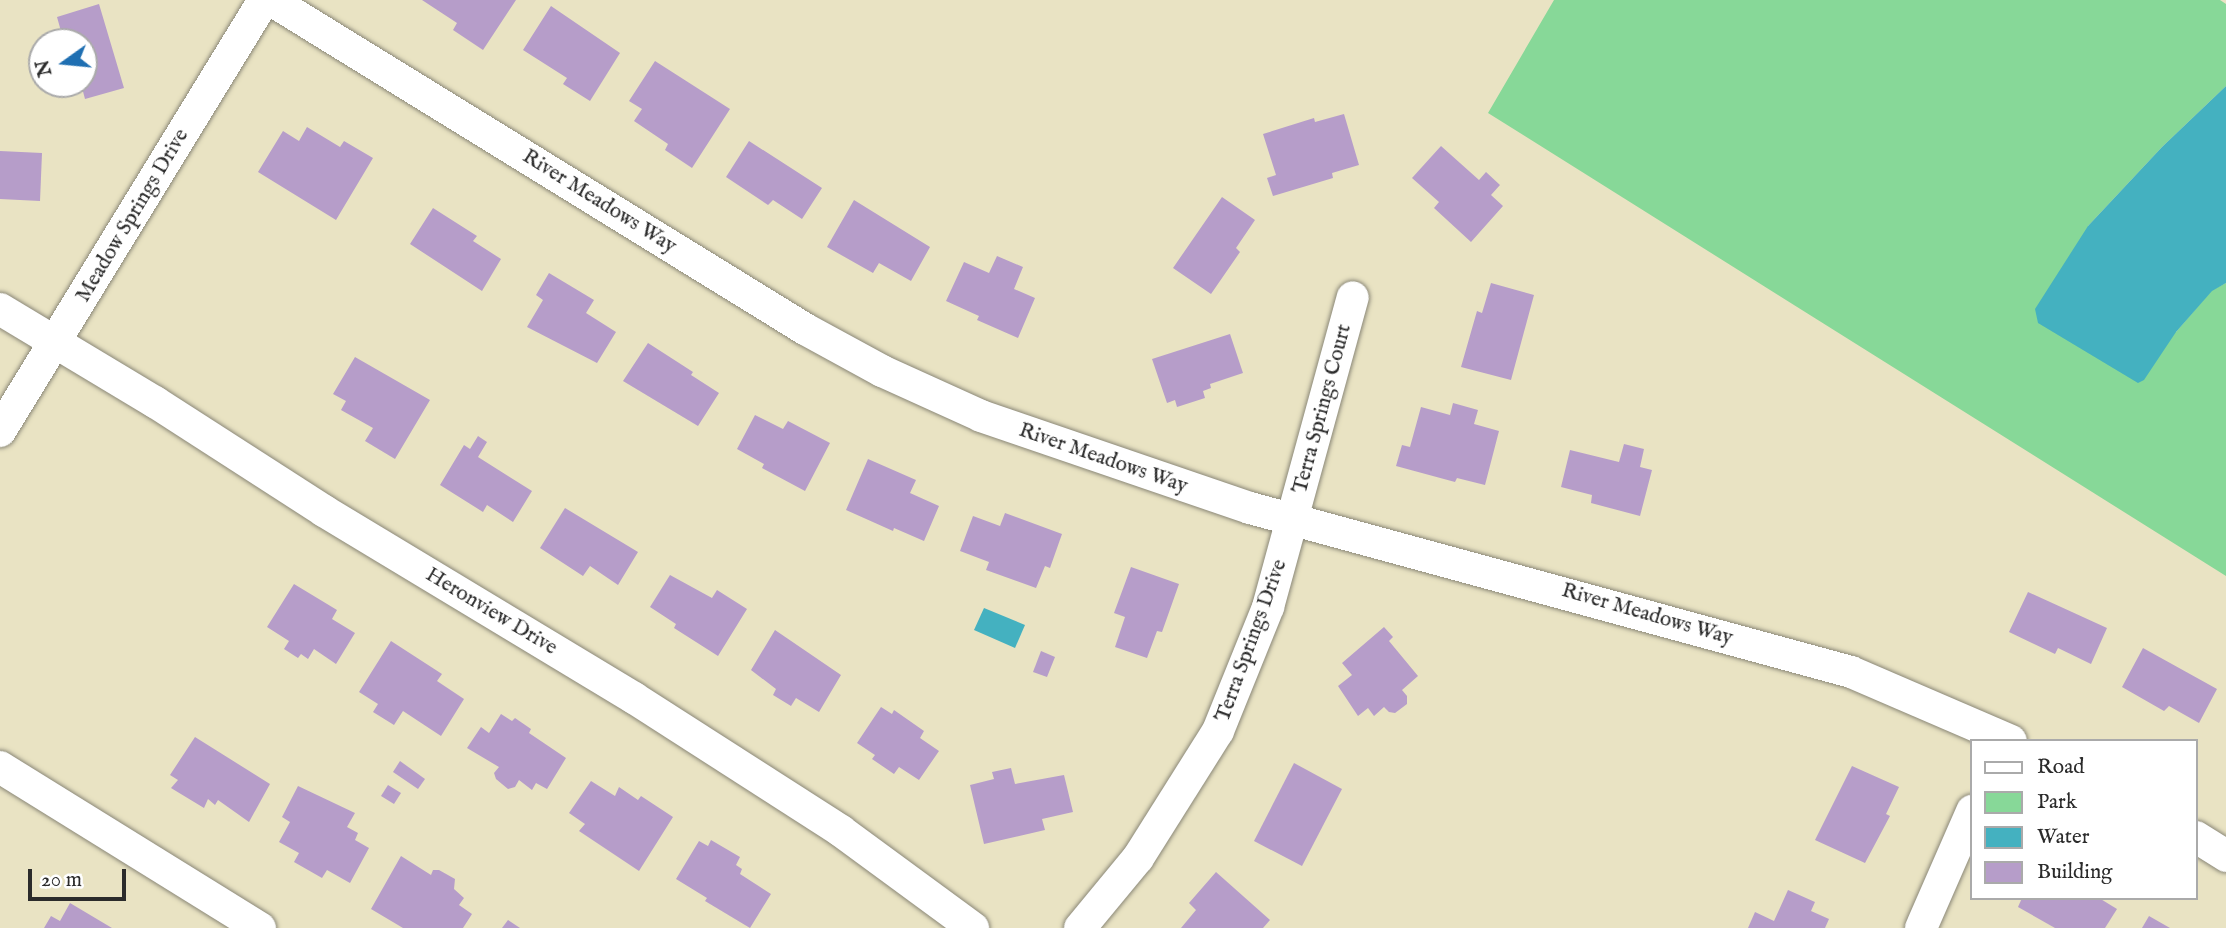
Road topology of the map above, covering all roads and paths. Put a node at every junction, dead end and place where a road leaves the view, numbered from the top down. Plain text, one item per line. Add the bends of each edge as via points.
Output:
1 (264, 0) edge
2 (271, 0) edge
3 (1353, 297) dead end
4 (0, 309) edge
5 (55, 343) junction
6 (0, 432) edge
7 (1294, 520) junction
8 (2006, 739) edge
9 (0, 766) edge
10 (1970, 816) edge
11 (2198, 838) edge
12 (2226, 856) edge
13 (260, 928) edge
14 (972, 928) edge
15 (1080, 928) edge
16 (1921, 928) edge

1 - 5 street, Meadow Springs Drive
2 - 7 street, River Meadows Way via 805,329 882,371 1006,425 1119,466
3 - 7 street, Terra Springs Court
4 - 5 street, Heronview Drive
5 - 6 street, Meadow Springs Drive
5 - 14 street, Heronview Drive via 645,705 841,831
7 - 8 street, River Meadows Way via 1852,672
7 - 15 street, Terra Springs Drive via 1268,607 1218,731 1138,858
9 - 13 street
10 - 16 street
11 - 12 street

